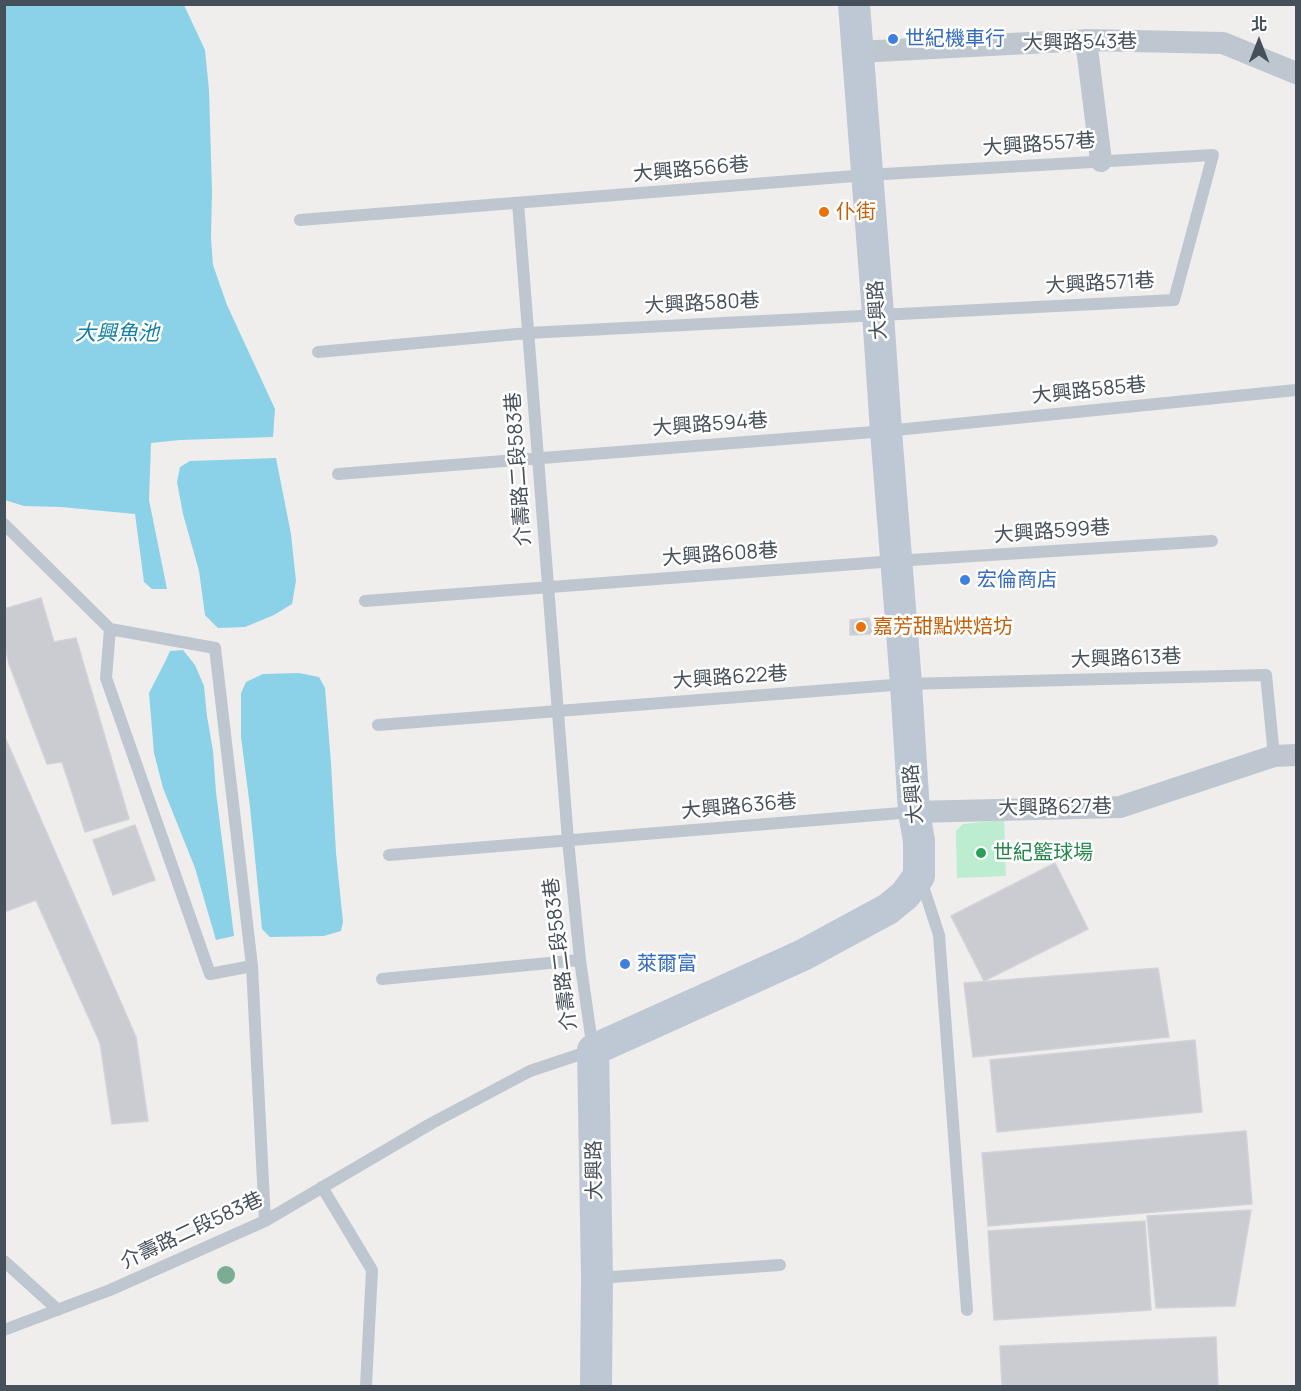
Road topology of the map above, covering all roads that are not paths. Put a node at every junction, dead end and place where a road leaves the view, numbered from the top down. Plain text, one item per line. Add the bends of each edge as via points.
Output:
1 (854, 4) edge
2 (1086, 40) junction
3 (858, 52) junction
4 (1296, 73) edge
5 (1213, 155) joint
6 (1101, 160) junction
7 (867, 175) junction
8 (518, 203) junction
9 (300, 220) dead end
10 (879, 314) junction
11 (528, 333) junction
12 (318, 352) dead end
13 (1296, 390) edge
14 (886, 431) junction
15 (538, 458) junction
16 (338, 474) dead end
17 (4, 524) edge
18 (1212, 541) dead end
19 (895, 561) junction
20 (548, 587) junction
21 (365, 601) dead end
22 (110, 628) junction
23 (906, 684) junction
24 (557, 711) junction
25 (378, 725) dead end
26 (1296, 755) edge
27 (1274, 756) junction
28 (914, 812) junction
29 (568, 840) junction
30 (389, 855) dead end
31 (919, 876) junction
32 (580, 960) junction
33 (252, 966) junction
34 (382, 979) dead end
35 (593, 1050) junction
36 (322, 1187) junction
37 (265, 1221) junction
38 (4, 1261) edge
39 (780, 1265) dead end
40 (597, 1278) junction
41 (58, 1310) junction
42 (967, 1310) dead end
43 (4, 1330) edge
44 (366, 1386) edge
45 (596, 1386) edge

1 - 3 street, 大興路
2 - 3 street, 大興路543巷
2 - 4 street, 大興路543巷 via 1223,43
2 - 6 street
3 - 7 street, 大興路
5 - 6 lane, 大興路557巷
5 - 10 lane, 大興路571巷 via 1174,300
6 - 7 lane, 大興路557巷
7 - 8 lane, 大興路566巷
7 - 10 street, 大興路
8 - 9 lane, 大興路566巷
8 - 11 lane, 介壽路二段583巷
10 - 11 lane, 大興路580巷
10 - 14 street, 大興路
11 - 12 lane, 大興路580巷
11 - 15 lane, 介壽路二段583巷
13 - 14 lane, 大興路585巷
14 - 15 lane, 大興路594巷
14 - 19 street, 大興路
15 - 16 lane, 大興路594巷
15 - 20 lane, 介壽路二段583巷
17 - 22 lane
18 - 19 lane, 大興路599巷
19 - 20 lane, 大興路608巷
19 - 23 street, 大興路
20 - 21 lane, 大興路608巷
20 - 24 lane, 介壽路二段583巷
22 - 33 lane via 106,678 210,974
22 - 33 lane via 215,648
23 - 24 lane, 大興路622巷
23 - 27 lane, 大興路613巷 via 1266,675
23 - 28 street, 大興路
24 - 25 lane, 大興路622巷
24 - 29 lane, 介壽路二段583巷
26 - 27 street, 大興路627巷
27 - 28 street, 大興路627巷 via 1120,807
28 - 29 lane, 大興路636巷
28 - 31 street, 大興路
29 - 30 lane, 大興路636巷
29 - 32 lane, 介壽路二段583巷
31 - 35 street via 888,909 803,954
31 - 42 lane via 939,935
32 - 34 lane
32 - 35 lane, 介壽路二段583巷
33 - 37 lane
35 - 36 lane, 介壽路二段583巷 via 530,1071
35 - 40 street, 大興路
36 - 37 lane, 介壽路二段583巷
36 - 44 lane via 372,1270
37 - 41 lane, 介壽路二段583巷
38 - 41 lane
39 - 40 lane
40 - 45 street, 大興路
41 - 43 lane, 介壽路二段583巷

